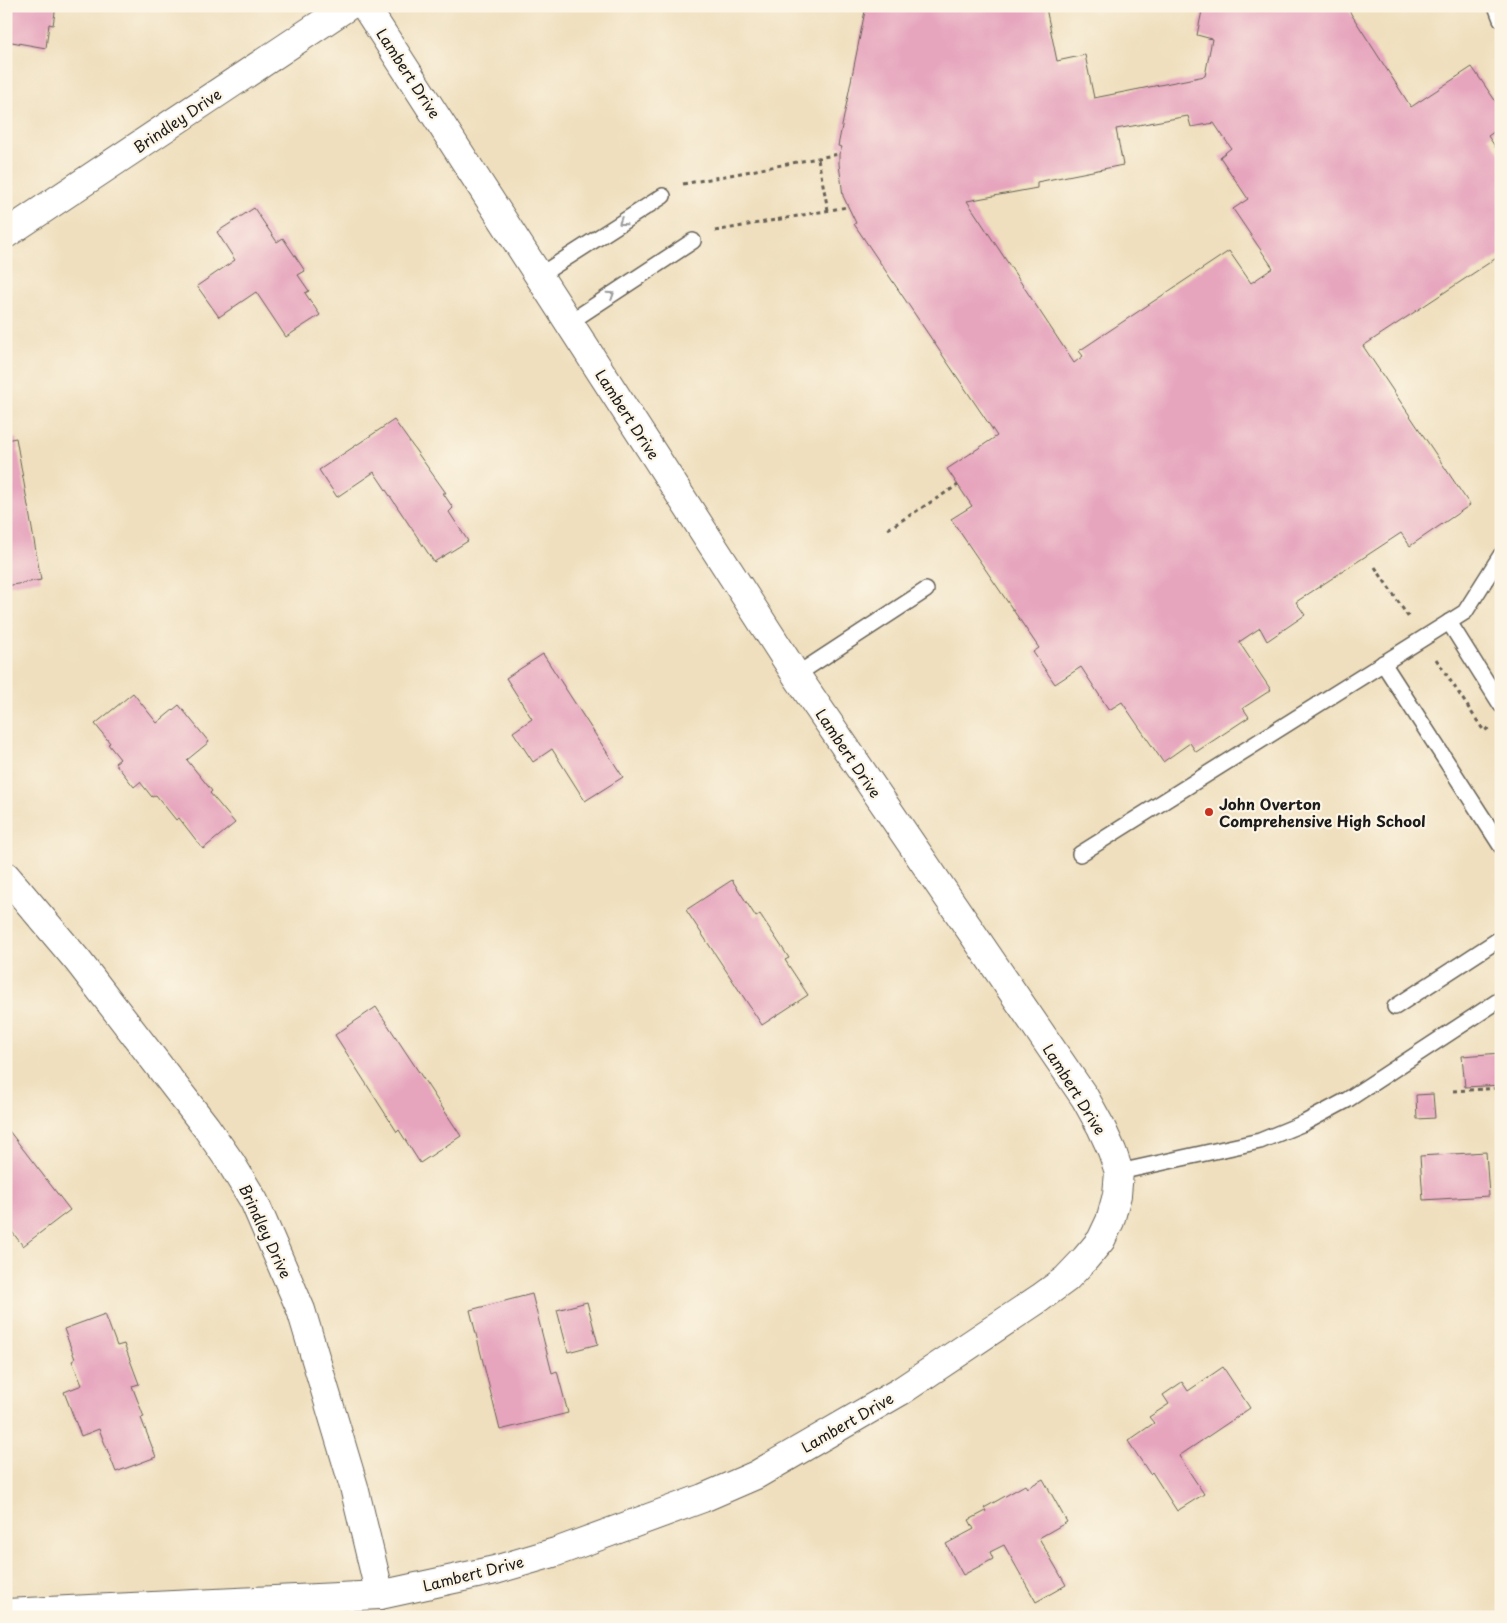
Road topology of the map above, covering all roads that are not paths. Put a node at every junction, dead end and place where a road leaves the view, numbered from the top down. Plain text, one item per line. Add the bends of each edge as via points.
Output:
1 (348, 6) edge
2 (365, 6) edge
3 (1496, 6) edge
4 (1501, 19) edge
5 (663, 196) dead end
6 (6, 234) edge
7 (693, 241) dead end
8 (540, 275) junction
9 (570, 322) junction
10 (1501, 555) edge
11 (926, 590) dead end
12 (1449, 622) junction
13 (1383, 663) junction
14 (796, 675) junction
15 (1501, 705) edge
16 (1501, 846) edge
17 (1080, 854) dead end
18 (6, 876) edge
19 (1501, 938) edge
20 (1501, 999) edge
21 (1395, 1007) dead end
22 (1120, 1172) junction
23 (380, 1595) junction
24 (6, 1613) edge

1 - 6 street, Brindley Drive
2 - 8 street, Lambert Drive
3 - 4 lane
5 -> 8 lane
9 -> 7 lane
8 - 9 street, Lambert Drive
9 - 14 street, Lambert Drive
10 - 12 lane via 1465,612
11 - 14 lane
12 - 13 lane
12 - 15 lane
13 - 16 lane
13 - 17 lane
14 - 22 street, Lambert Drive via 1085,1098
18 - 23 street, Brindley Drive via 78,961 200,1120 232,1163 254,1201 301,1310 354,1487
19 - 21 lane
20 - 22 lane via 1347,1100 1278,1135
22 - 23 street, Lambert Drive via 1117,1195 1104,1234 1066,1279 901,1391 756,1475 556,1552 495,1570
23 - 24 street, Lambert Drive

